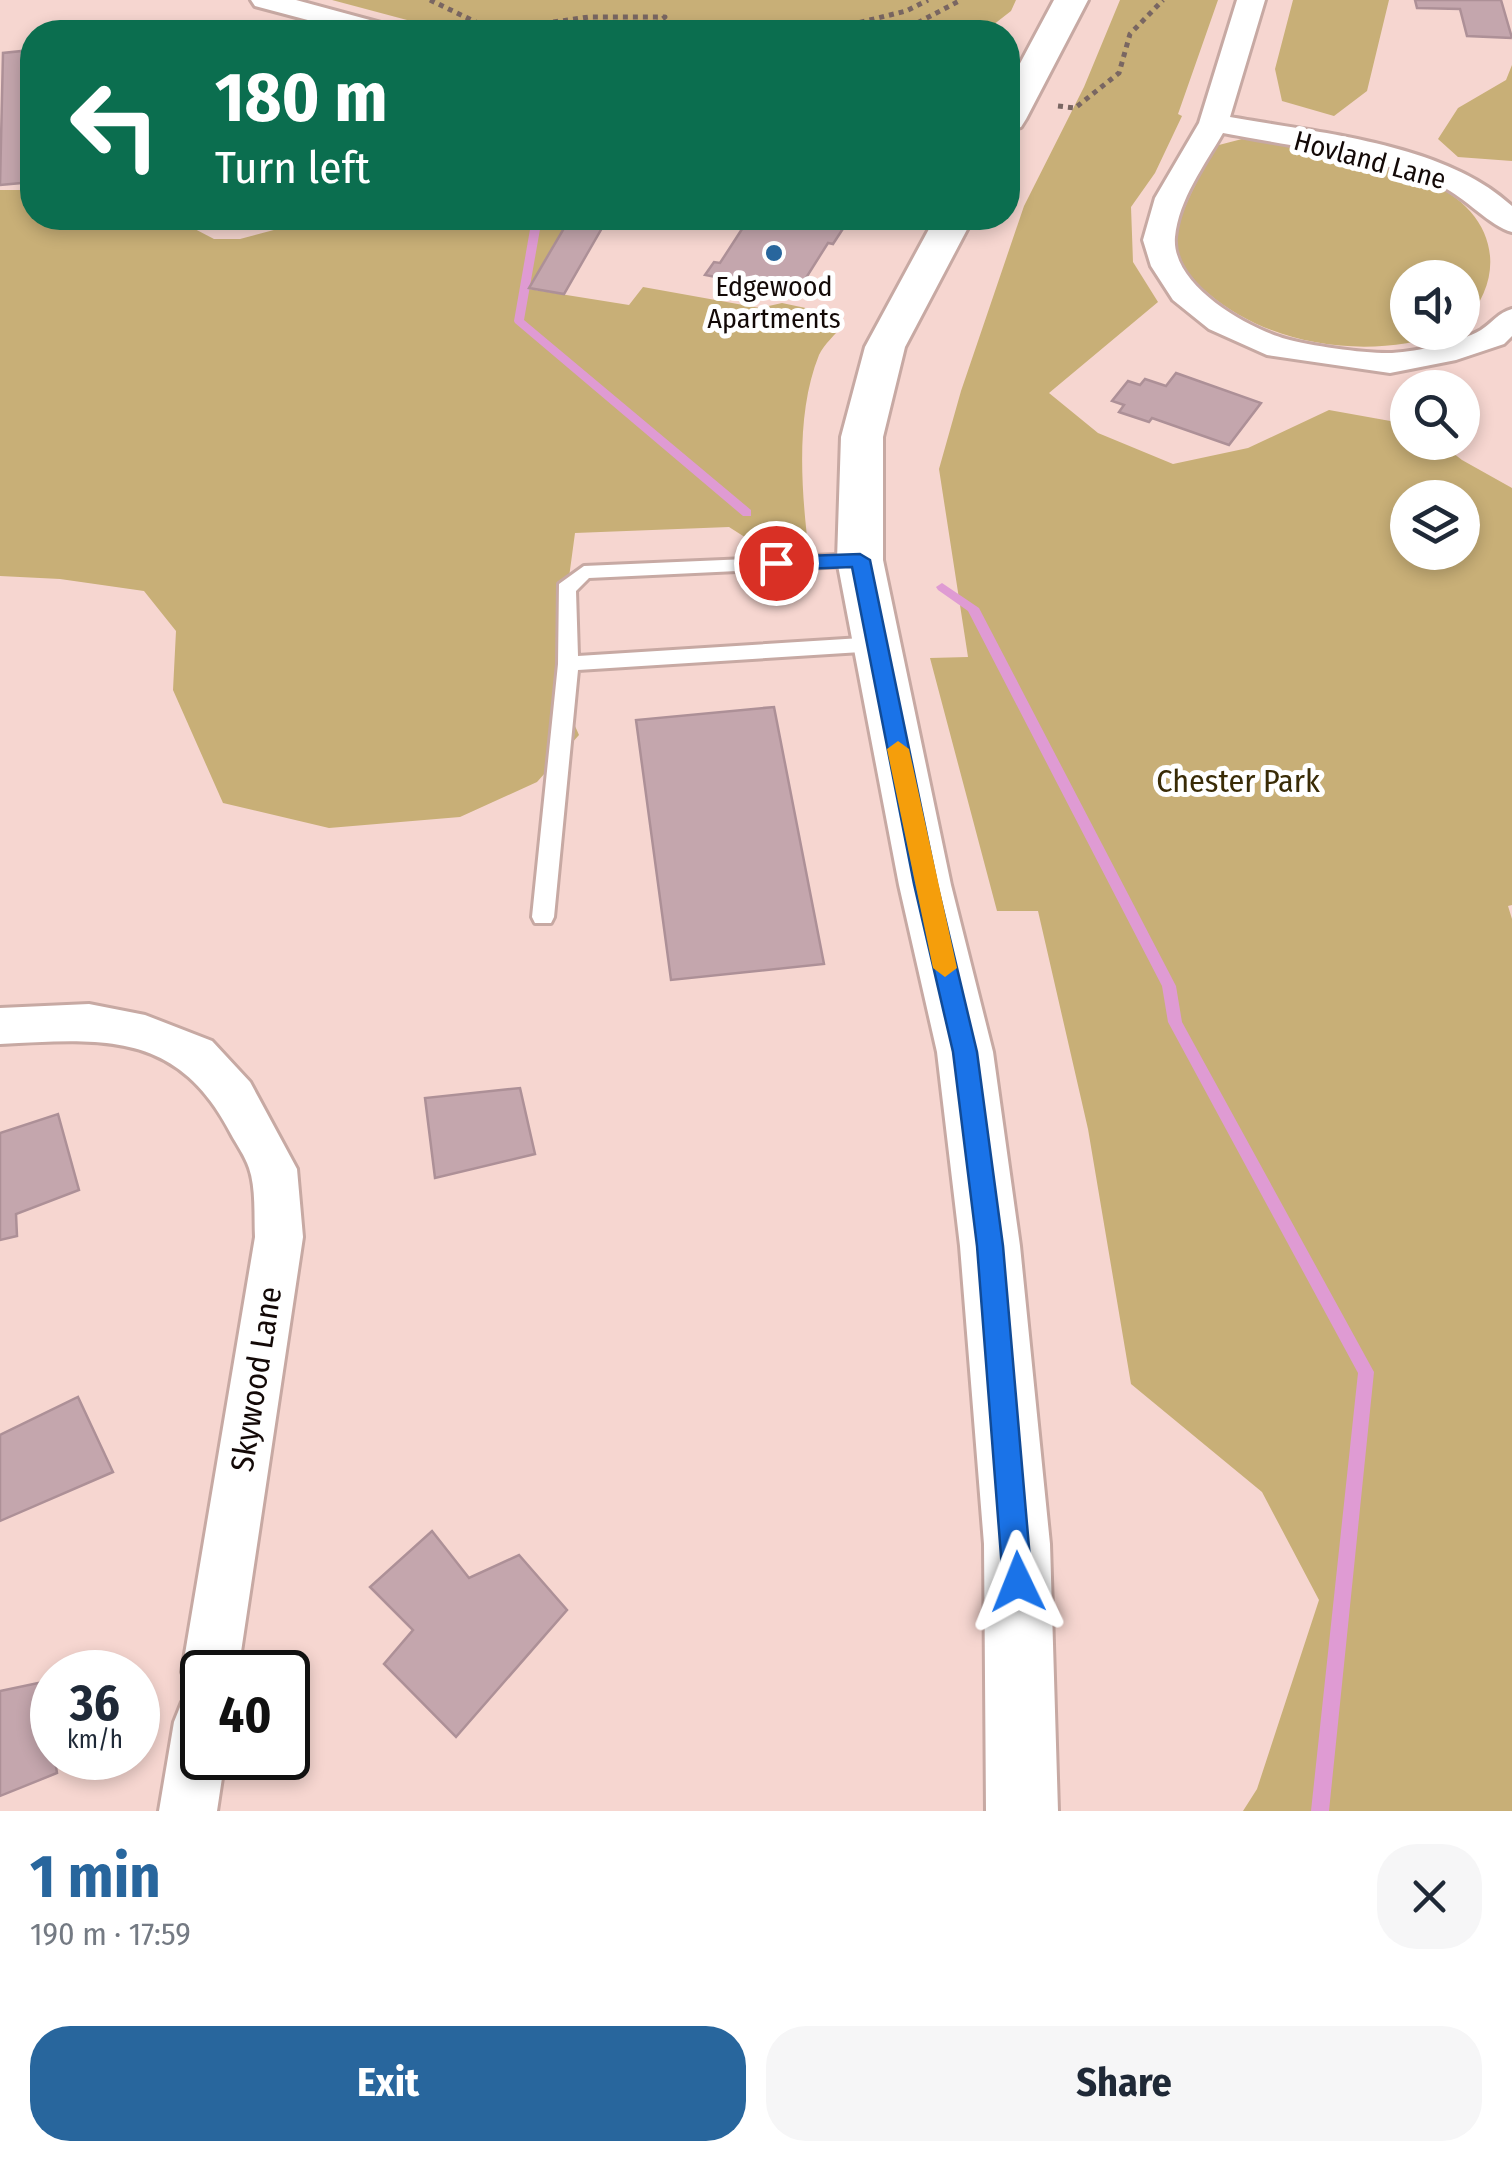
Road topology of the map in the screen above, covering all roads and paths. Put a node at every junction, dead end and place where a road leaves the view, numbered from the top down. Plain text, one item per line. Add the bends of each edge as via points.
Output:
1 (266, 0) edge
2 (430, 0) edge
3 (928, 0) edge
4 (962, 0) edge
5 (1071, 0) edge
6 (1163, 0) edge
7 (1251, 0) edge
8 (338, 20) edge
9 (471, 20) edge
10 (563, 20) edge
11 (661, 20) edge
12 (869, 20) edge
13 (923, 20) edge
14 (1020, 94) edge
15 (1020, 109) edge
16 (1214, 123) junction
17 (1512, 224) edge
18 (947, 230) edge
19 (1512, 319) edge
20 (860, 560) junction
21 (877, 644) junction
22 (568, 664) junction
23 (543, 917) dead end
24 (0, 1026) edge
25 (213, 1650) edge
26 (193, 1780) edge
27 (188, 1811) edge
28 (1022, 1811) edge

1 - 8 street
2 - 9 path
3 - 12 path
4 - 13 path
5 - 14 street
6 - 15 path via 1130,34 1120,73 1102,91 1075,108
7 - 16 street
10 - 11 path via 665,17
16 - 17 street, Hovland Lane via 1425,168 1468,187
16 - 19 street via 1170,198 1160,240 1184,293 1221,322 1278,348 1390,363 1492,337
18 - 20 street via 884,346 862,437
20 - 21 street
20 - 22 lane via 584,572 566,588
21 - 22 lane
21 - 28 street via 965,1052 982,1188 1017,1544
22 - 23 lane
24 - 25 street, Skywood Lane via 90,1022 146,1033 196,1054 234,1095 274,1169 279,1237
26 - 27 street

